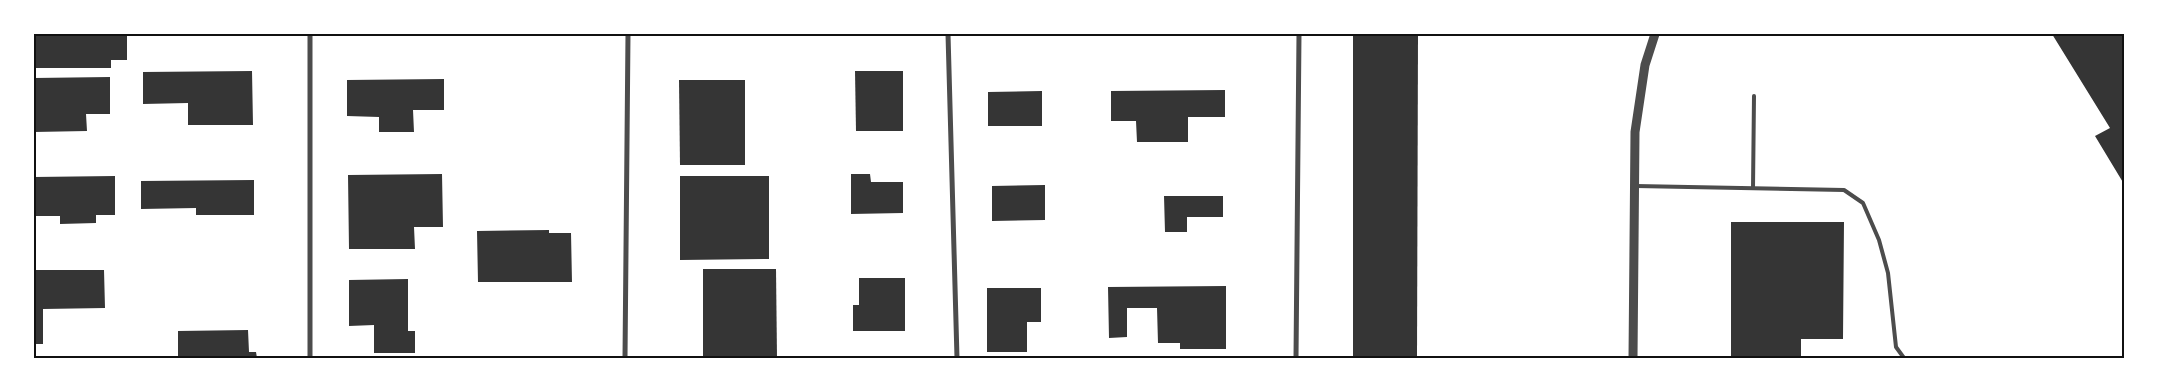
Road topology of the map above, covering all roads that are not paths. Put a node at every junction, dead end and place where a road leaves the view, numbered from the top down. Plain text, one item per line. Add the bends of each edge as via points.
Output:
1 (310, 34) edge
2 (628, 34) edge
3 (948, 34) edge
4 (1298, 34) edge
5 (1655, 34) edge
6 (1754, 96) dead end
7 (1633, 186) junction
8 (1754, 188) junction
9 (310, 358) edge
10 (625, 358) edge
11 (958, 358) edge
12 (1296, 358) edge
13 (1633, 358) edge
14 (1904, 358) edge

1 - 9 street
2 - 10 street
3 - 11 street
4 - 12 street
5 - 7 street via 1645,65 1635,132
6 - 8 lane
7 - 8 lane
7 - 13 street
8 - 14 lane via 1844,190 1863,204 1879,240 1888,273 1896,347

